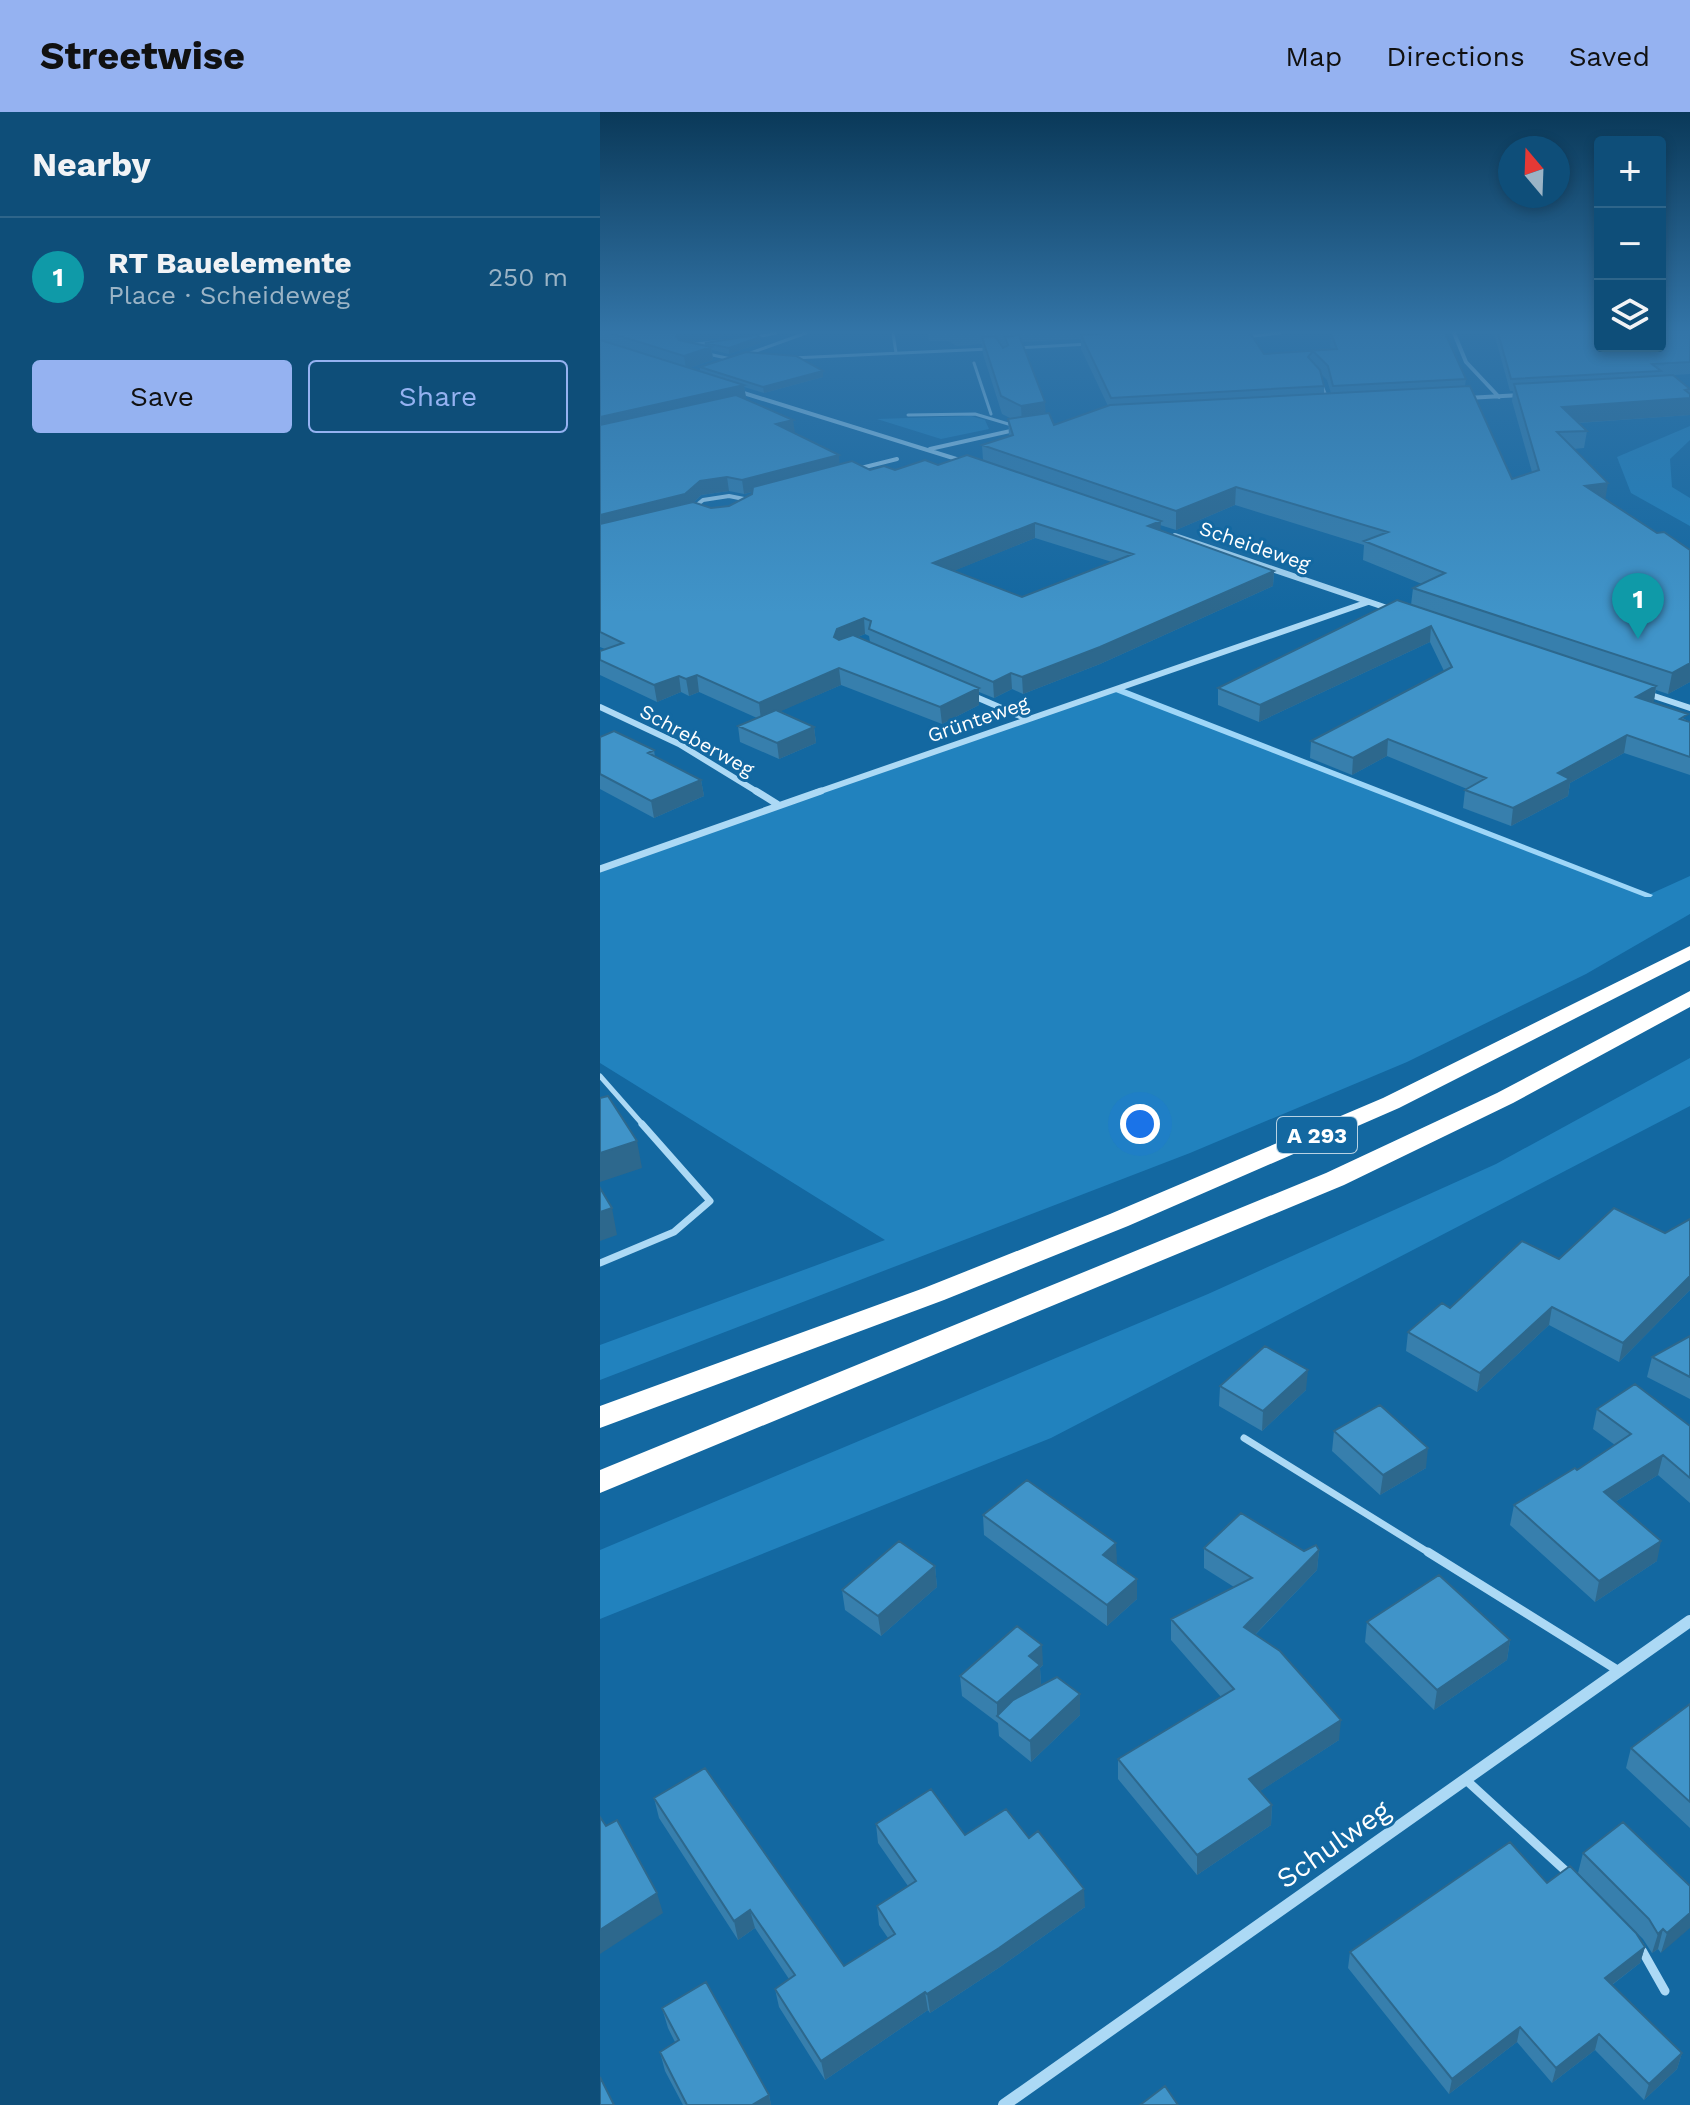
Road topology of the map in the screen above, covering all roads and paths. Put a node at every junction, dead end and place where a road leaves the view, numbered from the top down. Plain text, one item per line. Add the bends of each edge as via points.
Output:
1 (853, 426) edge
2 (1016, 426) edge
3 (1022, 429) joint
4 (930, 450) junction
5 (897, 459) dead end
6 (970, 464) edge
7 (851, 471) edge
8 (759, 495) edge
9 (744, 499) junction
10 (694, 512) junction
11 (679, 516) edge
12 (1167, 533) edge
13 (1368, 602) junction
14 (1396, 611) edge
15 (956, 688) edge
16 (1634, 689) edge
17 (600, 707) edge
18 (1690, 708) edge
19 (1027, 719) junction
20 (777, 804) junction
21 (600, 869) edge
22 (1690, 952) edge
23 (1690, 998) edge
24 (600, 1076) edge
25 (600, 1263) edge
26 (600, 1417) edge
27 (1244, 1438) dead end
28 (600, 1482) edge
29 (1690, 1621) edge
30 (1619, 1671) junction
31 (1466, 1780) junction
32 (1577, 1882) edge
33 (1628, 1934) edge
34 (1665, 1991) dead end
35 (1004, 2105) edge

1 - 4 street
2 - 3 lane
3 - 4 street
4 - 6 street
5 - 7 street
8 - 9 street
9 - 10 street via 703,500 693,506
9 - 10 street via 751,505 737,514
10 - 11 street
12 - 13 street, Scheideweg
13 - 14 street, Scheideweg
13 - 19 street, Grünteweg
15 - 19 street
16 - 18 street
17 - 20 street, Schreberweg via 679,744
19 - 20 street, Grünteweg
20 - 21 street, Grünteweg
22 - 26 highway, A 293 via 1391,1103 1119,1220
23 - 28 highway, A 293 via 1505,1098 1335,1179
24 - 25 lane via 710,1201 697,1218 661,1239
27 - 30 lane
29 - 30 street, Schulweg
30 - 31 street, Schulweg
31 - 32 lane
31 - 35 street, Schulweg
33 - 34 lane

